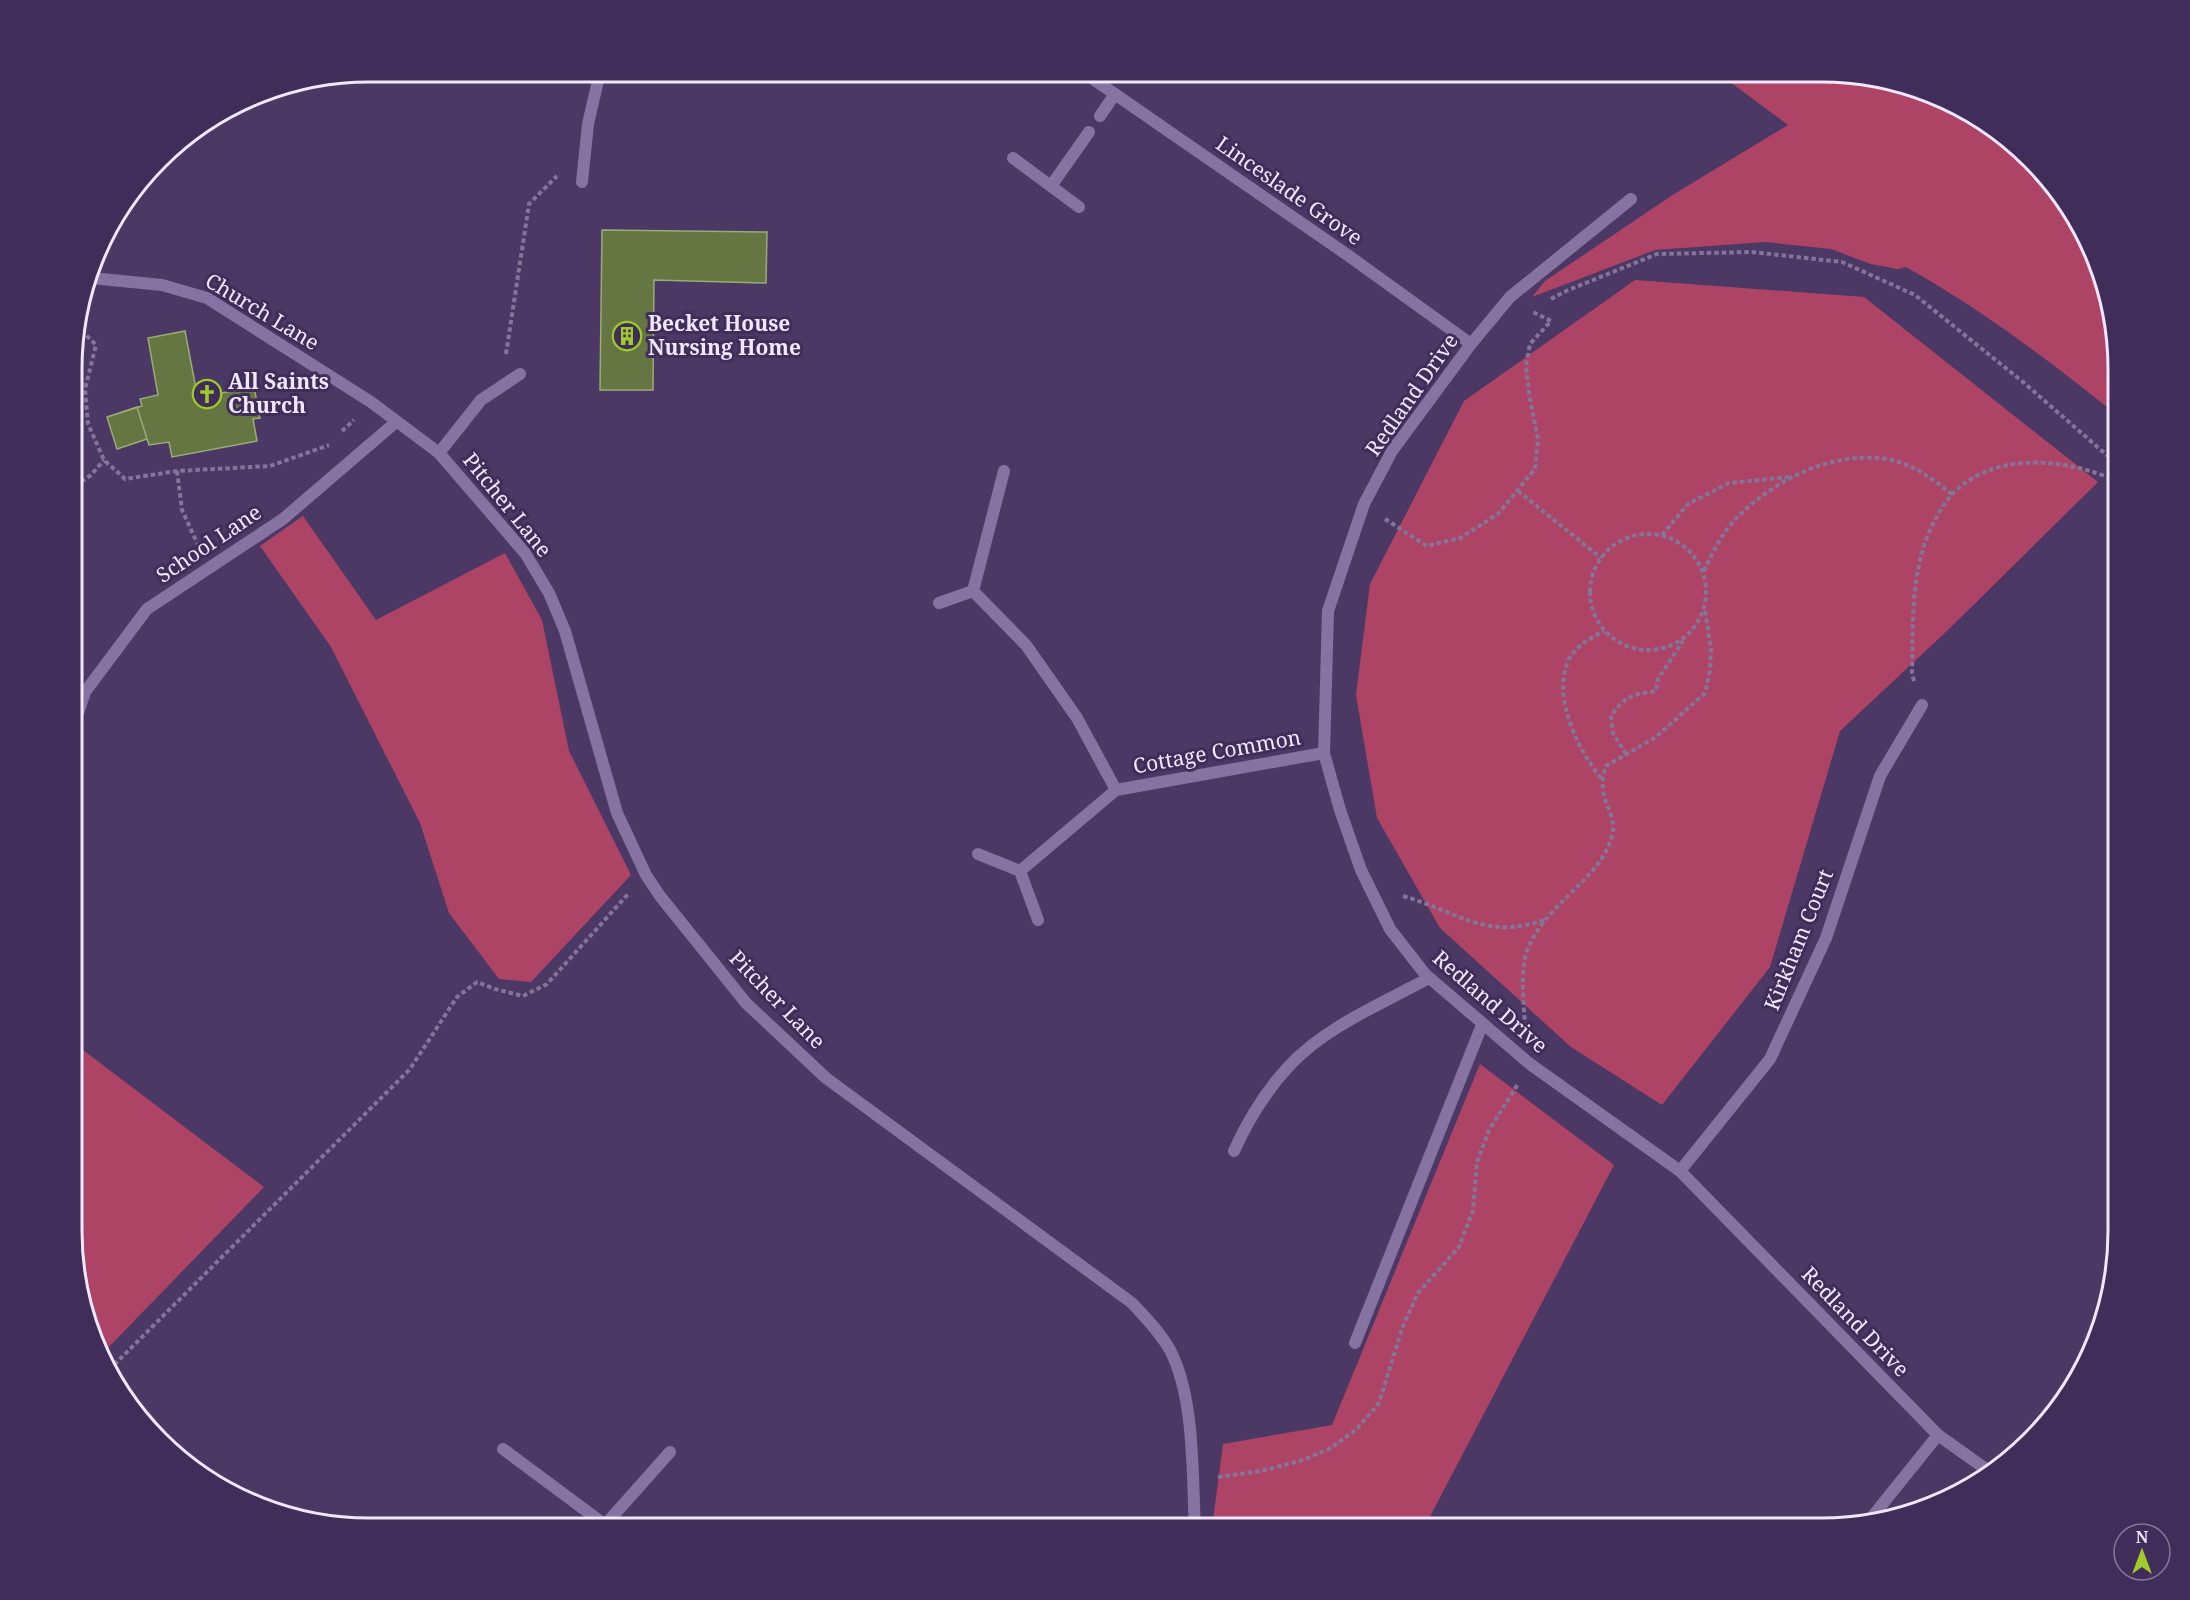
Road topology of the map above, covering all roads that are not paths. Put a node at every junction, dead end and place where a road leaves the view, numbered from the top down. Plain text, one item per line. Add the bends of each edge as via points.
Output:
1 (598, 82) edge
2 (1098, 82) edge
3 (1115, 94) junction
4 (1100, 116) dead end
5 (1089, 132) dead end
6 (1013, 158) dead end
7 (583, 178) road end
8 (1051, 186) junction
9 (1631, 199) dead end
10 (1079, 207) dead end
11 (97, 279) edge
12 (1471, 344) junction
13 (520, 374) dead end
14 (396, 423) junction
15 (439, 453) junction
16 (1004, 471) dead end
17 (973, 591) junction
18 (939, 603) dead end
19 (82, 701) edge
20 (1922, 705) road end
21 (1324, 753) junction
22 (1116, 790) junction
23 (978, 854) dead end
24 (1020, 871) junction
25 (1038, 920) dead end
26 (1429, 978) junction
27 (1482, 1025) junction
28 (1234, 1151) dead end
29 (1680, 1171) junction
30 (1355, 1343) dead end
31 (1938, 1435) junction
32 (503, 1449) dead end
33 (670, 1452) dead end
34 (1983, 1467) edge
35 (1876, 1512) edge
36 (595, 1518) edge
37 (613, 1518) edge
38 (1195, 1518) edge

1 - 7 street via 588,124
2 - 3 street, Linceslade Grove
3 - 4 street
3 - 12 street, Linceslade Grove
5 - 8 street
6 - 8 street
8 - 10 street
9 - 12 street, Redland Drive via 1510,297
11 - 14 street, Church Lane via 162,285 207,298 371,402
12 - 21 street, Redland Drive via 1392,451 1364,504 1328,611
13 - 15 street via 481,400
14 - 15 street, Pitcher Lane
14 - 19 street, School Lane via 282,519 147,609
15 - 38 street, Pitcher Lane via 525,553 549,593 565,631 617,813 646,874 746,1003 826,1078 1132,1303 1170,1349 1180,1378 1192,1455
16 - 17 street
17 - 18 street
17 - 22 street, Cottage Common via 1026,645 1077,718
20 - 29 street, Kirkham Court via 1880,776 1826,938 1770,1059
21 - 22 street, Cottage Common
21 - 26 street, Redland Drive via 1361,870 1390,929
22 - 24 street, Cottage Common
23 - 24 street
24 - 25 street
26 - 27 street, Redland Drive
26 - 28 street via 1320,1039 1290,1065 1248,1122
27 - 29 street, Redland Drive
27 - 30 street
29 - 31 street, Redland Drive
31 - 34 street, Redland Drive
31 - 35 street
32 - 36 street
33 - 37 street

